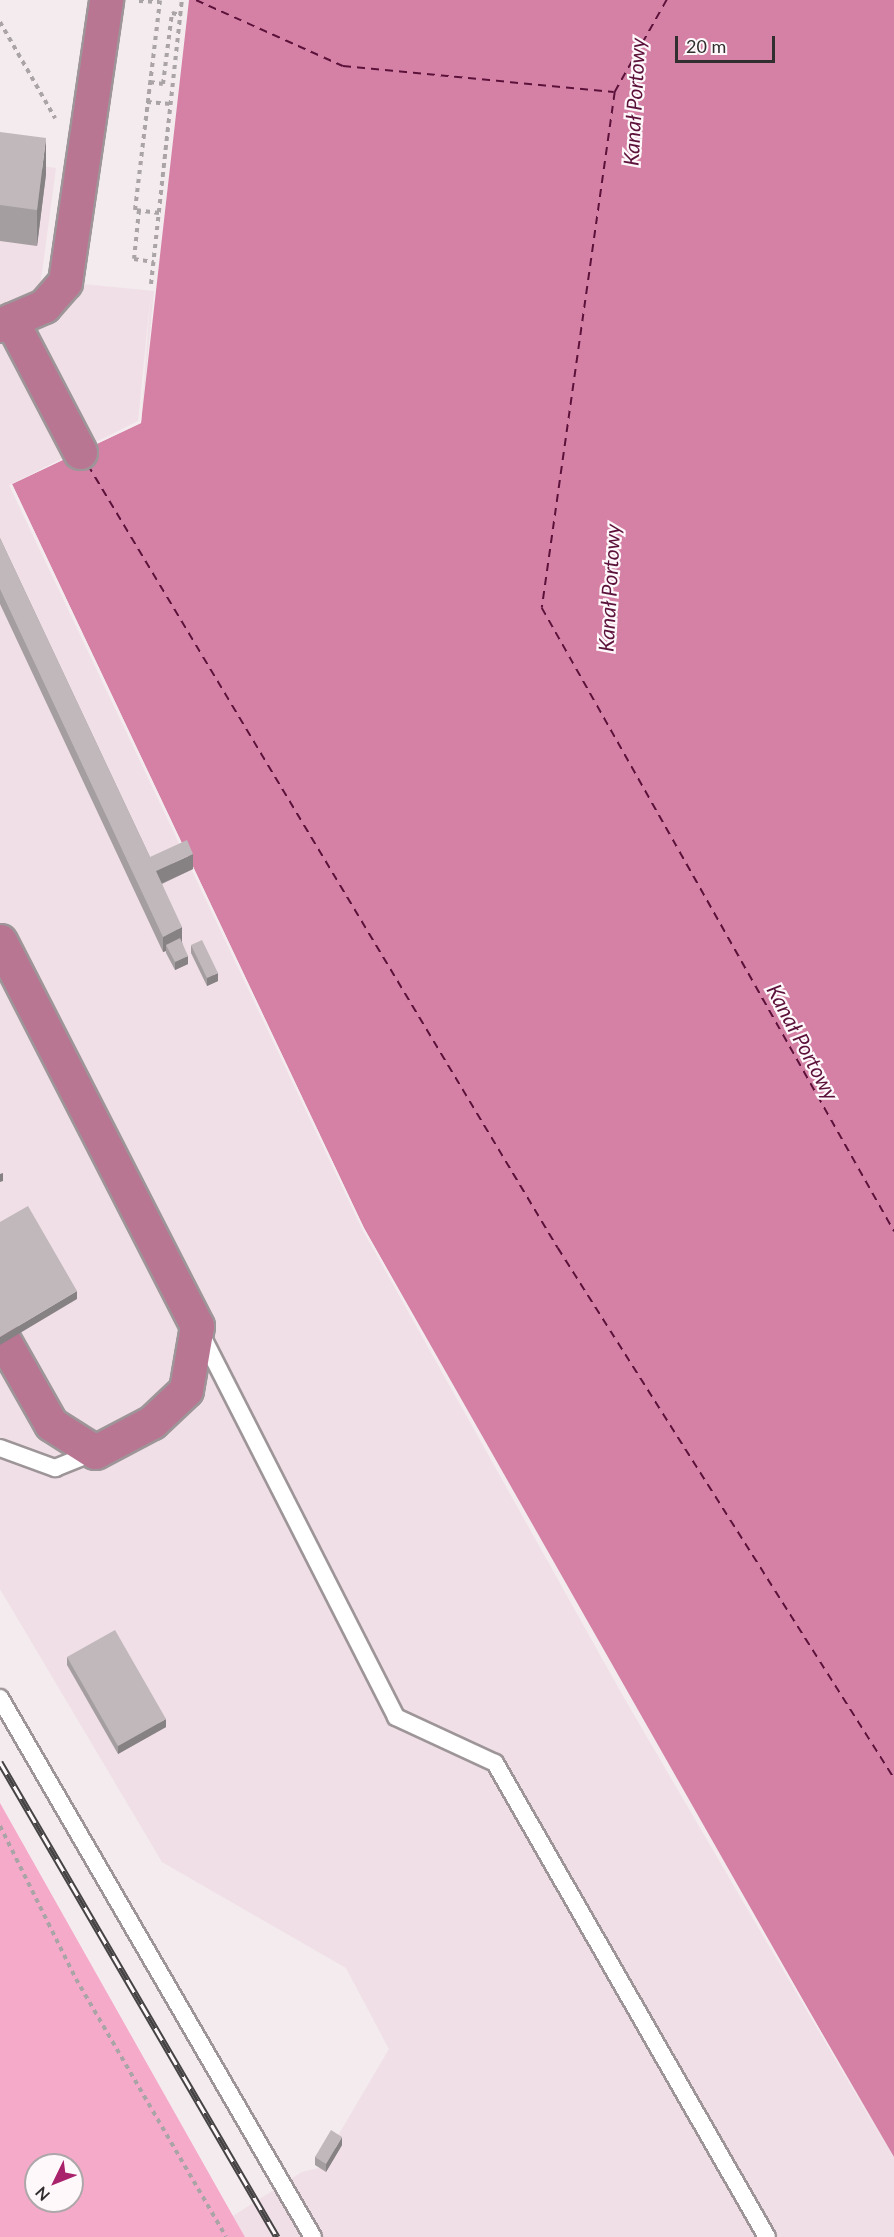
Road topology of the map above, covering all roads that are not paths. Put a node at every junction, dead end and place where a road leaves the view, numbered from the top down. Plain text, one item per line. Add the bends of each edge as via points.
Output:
1 (106, 0) edge
2 (5, 323) edge
3 (80, 452) dead end
4 (0, 941) edge
5 (197, 1326) junction
6 (0, 1334) edge
7 (0, 1448) edge
8 (95, 1452) junction
9 (0, 1698) edge
10 (313, 2237) edge
11 (767, 2237) edge

1 - 2 highway via 65,282 57,297
2 - 3 highway
4 - 5 highway
5 - 8 highway via 186,1390 152,1422
5 - 11 lane via 396,1717 495,1763
6 - 8 highway via 51,1424
7 - 8 lane via 56,1468
9 - 10 lane

